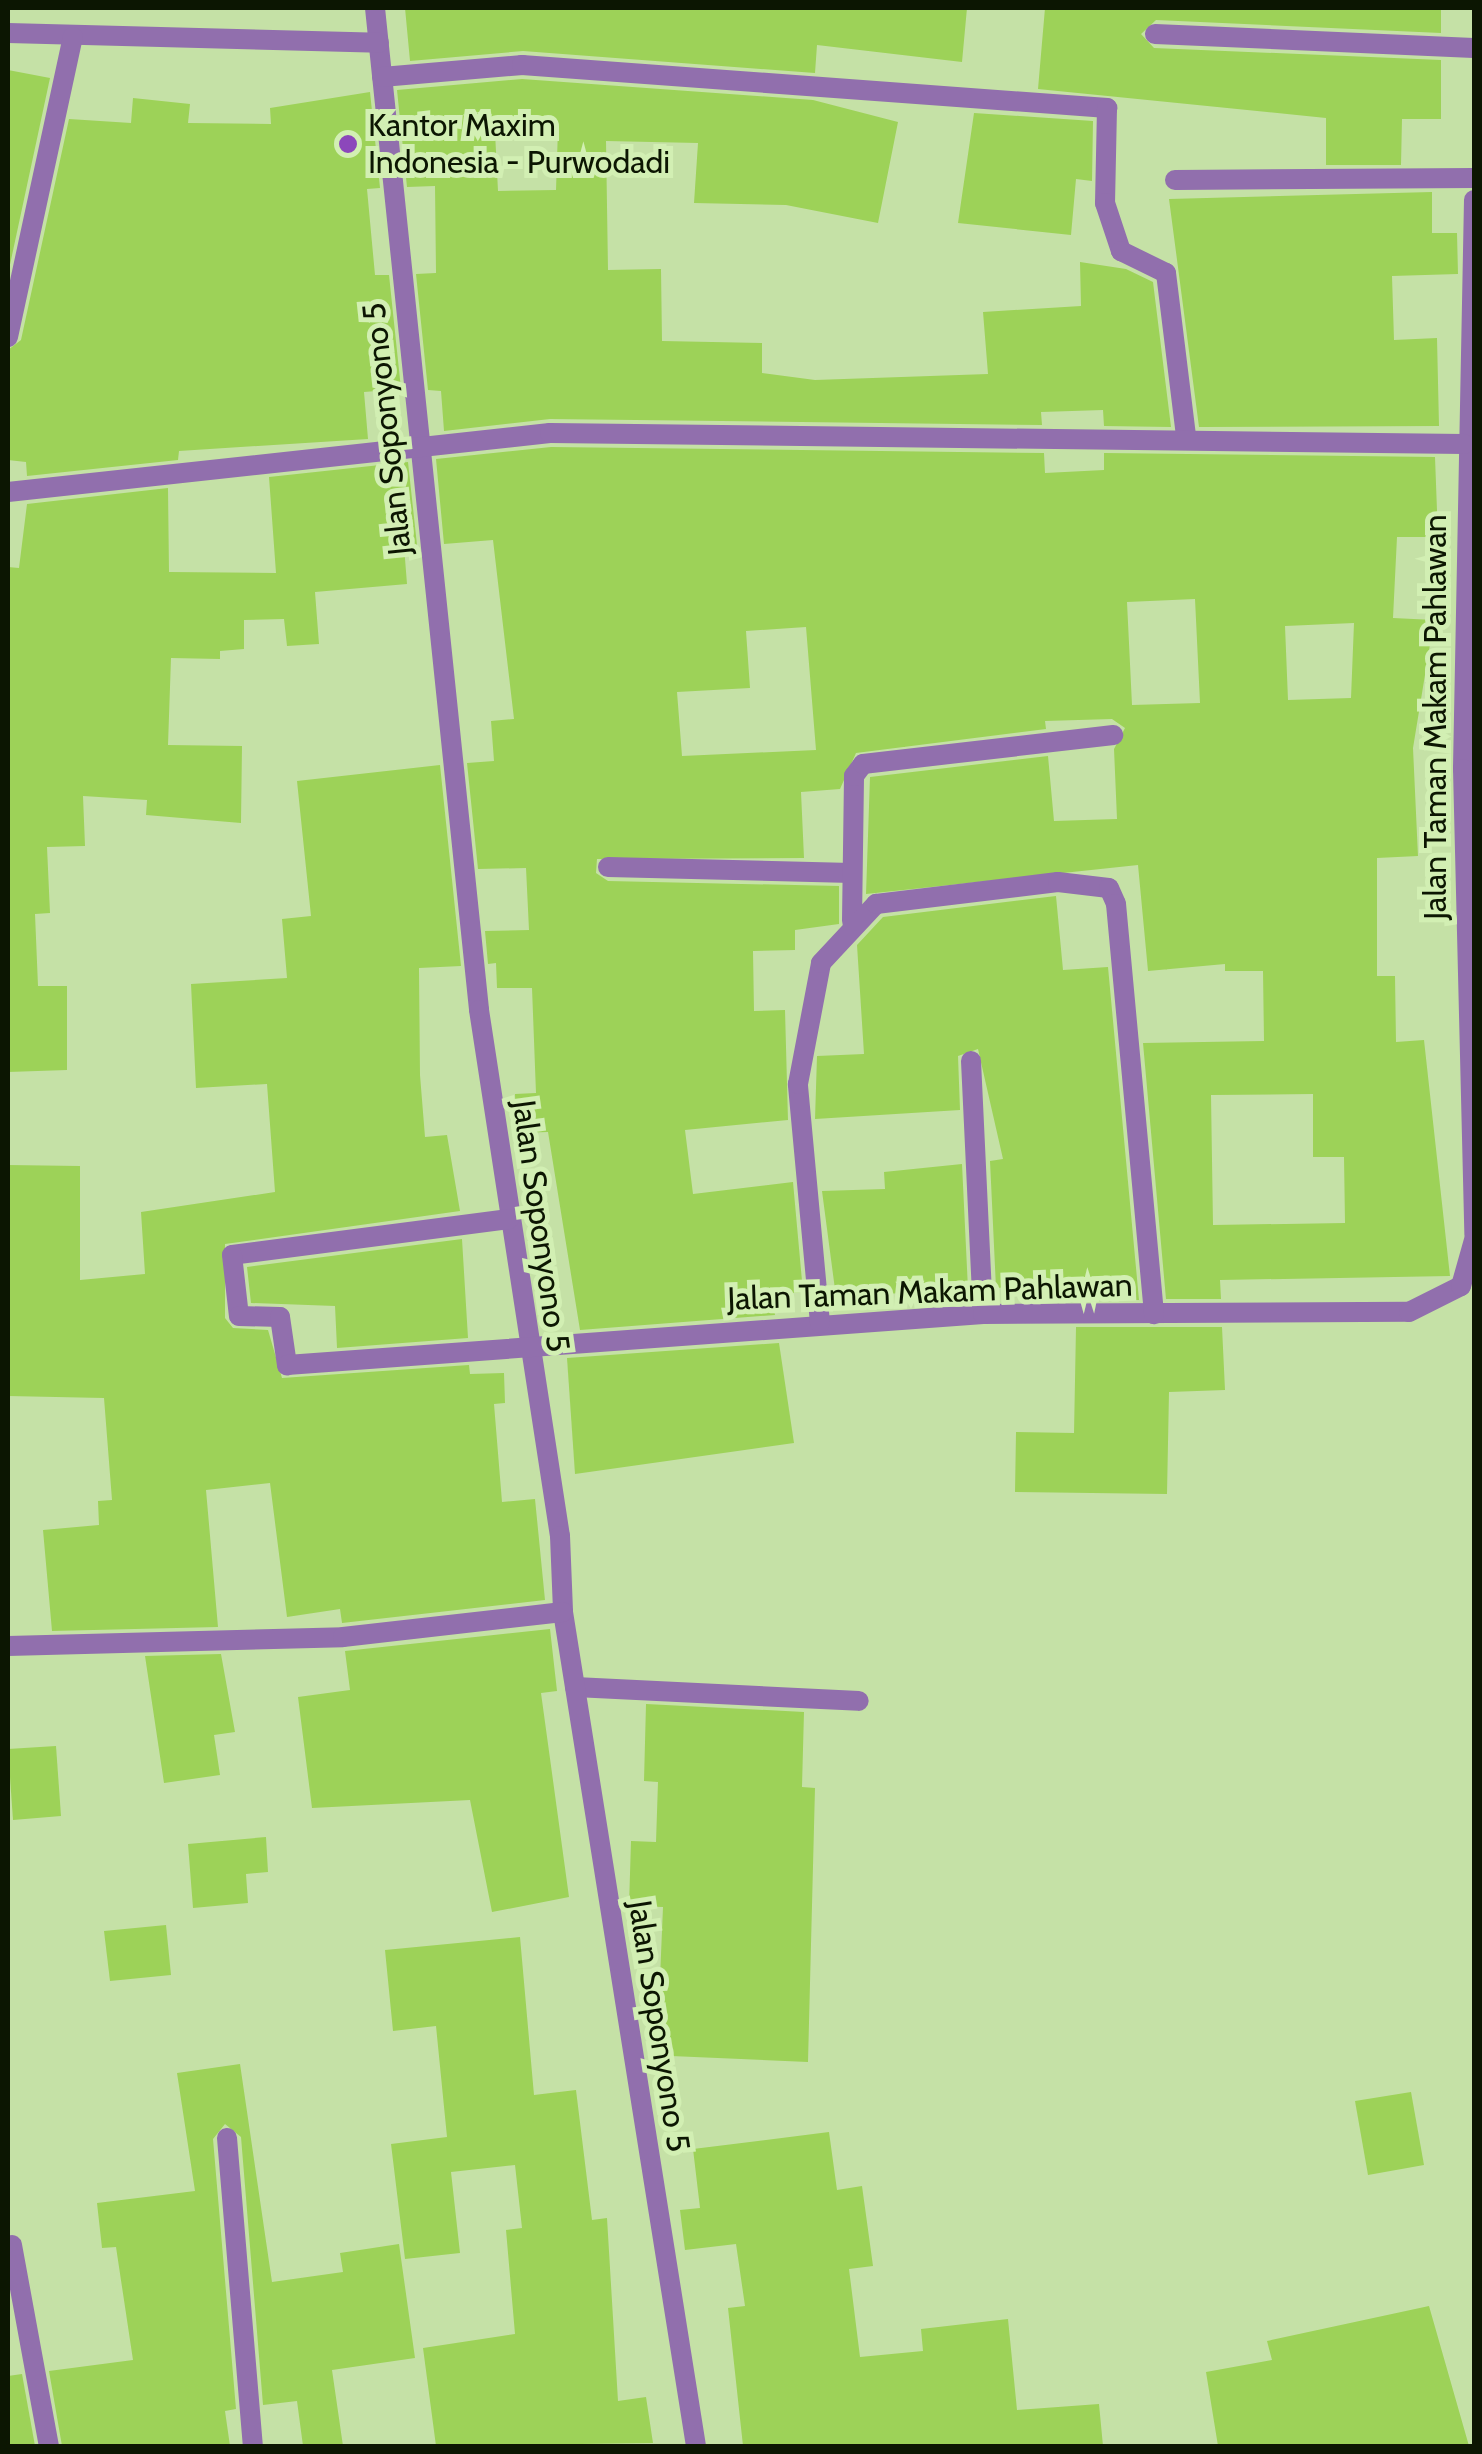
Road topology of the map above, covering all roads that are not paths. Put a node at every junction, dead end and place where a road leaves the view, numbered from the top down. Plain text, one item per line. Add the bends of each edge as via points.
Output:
1 (375, 8) edge
2 (8, 33) edge
3 (1155, 34) dead end
4 (74, 38) junction
5 (379, 42) junction
6 (1474, 48) edge
7 (382, 77) junction
8 (1474, 178) edge
9 (1175, 180) dead end
10 (1474, 200) edge
11 (8, 337) edge
12 (1186, 434) junction
13 (1464, 444) junction
14 (418, 446) junction
15 (8, 492) edge
16 (1470, 495) edge
17 (1113, 735) dead end
18 (608, 866) dead end
19 (1469, 870) edge
20 (852, 873) junction
21 (852, 921) junction
22 (971, 1061) dead end
23 (509, 1219) junction
24 (1474, 1237) edge
25 (984, 1314) junction
26 (1154, 1314) junction
27 (820, 1323) junction
28 (526, 1344) junction
29 (562, 1612) junction
30 (8, 1646) edge
31 (574, 1688) junction
32 (859, 1701) dead end
33 (227, 2138) dead end
34 (12, 2245) dead end
35 (49, 2446) edge
36 (253, 2446) edge
37 (696, 2446) edge

1 - 5 street, Jalan Soponyono 5
2 - 4 street
3 - 6 street
4 - 5 street
4 - 11 street
5 - 7 street, Jalan Soponyono 5
7 - 12 street via 522,65 1107,108 1104,203 1121,251 1166,272
7 - 14 street, Jalan Soponyono 5
8 - 9 street
10 - 13 street, Jalan Taman Makam Pahlawan
12 - 13 street
12 - 14 street via 550,433
13 - 16 street, Jalan Taman Makam Pahlawan
14 - 15 street
14 - 23 street, Jalan Soponyono 5
16 - 19 street, Jalan Taman Makam Pahlawan
17 - 20 street via 863,764 854,776
18 - 20 street
19 - 24 street, Jalan Taman Makam Pahlawan
20 - 21 street
21 - 26 street via 904,896 1058,882 1109,888
21 - 27 street via 807,1001 798,1084
22 - 25 street
23 - 28 street, Jalan Soponyono 5
23 - 28 street, Jalan Taman Makam Pahlawan via 232,1255 239,1316 280,1317 287,1365
24 - 26 street, Jalan Taman Makam Pahlawan via 1461,1286 1409,1312
25 - 26 street, Jalan Taman Makam Pahlawan
25 - 27 street, Jalan Taman Makam Pahlawan
27 - 28 street, Jalan Taman Makam Pahlawan
28 - 29 street, Jalan Soponyono 5 via 560,1536
29 - 30 street via 343,1638
29 - 31 street, Jalan Soponyono 5
31 - 32 street
31 - 37 street, Jalan Soponyono 5
33 - 36 street
34 - 35 street

